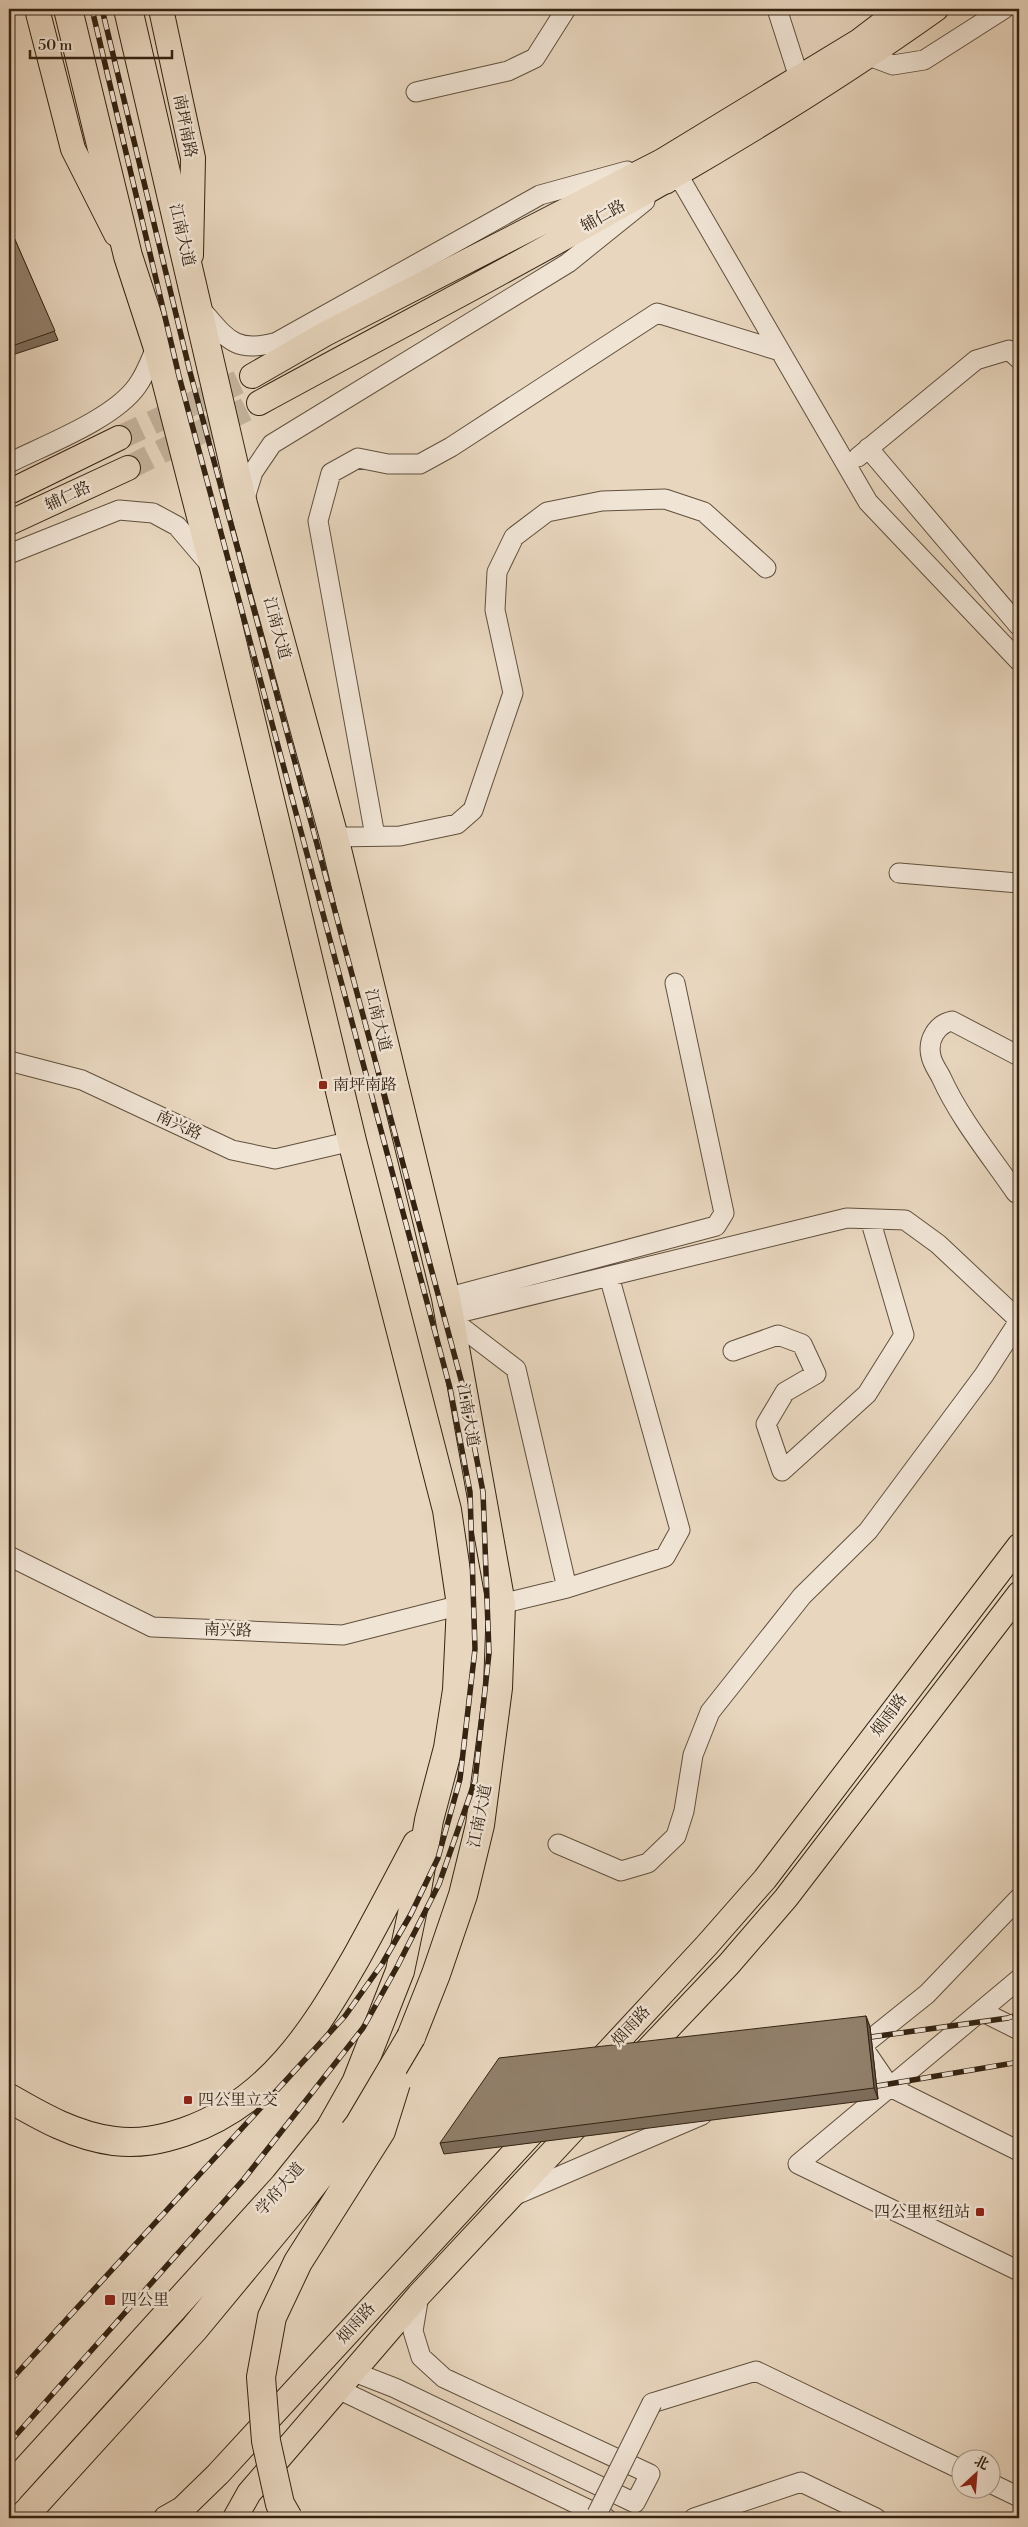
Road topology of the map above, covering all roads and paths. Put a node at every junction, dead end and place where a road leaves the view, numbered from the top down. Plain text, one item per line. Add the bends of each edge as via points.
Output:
1 (37, 9) edge
2 (68, 9) edge
3 (128, 9) edge
4 (160, 9) edge
5 (566, 9) edge
6 (776, 9) edge
7 (901, 9) edge
8 (936, 9) edge
9 (1004, 9) edge
10 (864, 48) junction
11 (801, 88) junction
12 (416, 92) dead end
13 (670, 168) junction
14 (128, 256) junction
15 (191, 274) junction
16 (199, 306) junction
17 (157, 345) junction
18 (780, 351) junction
19 (1019, 359) edge
20 (252, 376) tunnel mouth
21 (259, 403) tunnel mouth
22 (119, 438) tunnel mouth
23 (868, 448) junction
24 (9, 464) edge
25 (847, 466) junction
26 (128, 468) tunnel mouth
27 (9, 492) edge
28 (243, 504) junction
29 (9, 523) edge
30 (9, 554) edge
31 (766, 568) dead end
32 (215, 571) junction
33 (1019, 626) edge
34 (1019, 661) edge
35 (374, 836) junction
36 (334, 837) junction
37 (899, 873) dead end
38 (1019, 883) edge
39 (675, 983) dead end
40 (1019, 1056) edge
41 (9, 1061) edge
42 (352, 1141) junction
43 (1016, 1193) dead end
44 (870, 1219) junction
45 (609, 1276) junction
46 (449, 1311) junction
47 (1019, 1321) edge
48 (732, 1351) dead end
49 (1019, 1546) edge
50 (9, 1556) edge
51 (996, 1574) junction
52 (567, 1588) junction
53 (1019, 1594) edge
54 (502, 1604) junction
55 (461, 1606) junction
56 (429, 1820) junction
57 (558, 1844) dead end
58 (1019, 1898) edge
59 (1019, 1979) edge
60 (981, 2012) junction
61 (1019, 2030) edge
62 (411, 2037) junction
63 (862, 2046) junction
64 (834, 2057) edge
65 (622, 2078) edge
66 (580, 2082) edge
67 (890, 2087) junction
68 (9, 2098) edge
69 (602, 2099) edge
70 (559, 2104) edge
71 (716, 2108) edge
72 (1019, 2151) edge
73 (508, 2199) junction
74 (1019, 2271) edge
75 (419, 2295) junction
76 (354, 2372) junction
77 (338, 2390) junction
78 (950, 2464) edge
79 (1000, 2488) edge
80 (9, 2489) edge
81 (9, 2494) edge
82 (1019, 2497) edge
83 (602, 2516) edge
84 (22, 2518) edge
85 (35, 2518) edge
86 (166, 2518) edge
87 (236, 2518) edge
88 (288, 2518) edge
89 (694, 2518) edge
90 (876, 2518) edge

1 - 14 main road via 73,149
2 - 14 highway
3 - 15 highway, 江南大道
4 - 15 main road, 南坪南路 via 193,158
5 - 12 street via 535,58 508,71
6 - 11 street
7 - 10 main road, 辅仁路
8 - 10 main road, 辅仁路
9 - 10 street via 924,60 893,65
10 - 11 main road, 辅仁路
11 - 13 main road, 辅仁路
13 - 16 street via 540,195 270,344 257,348 242,346 227,338
13 - 18 street
13 - 20 main road, 辅仁路 via 325,334
13 - 21 main road, 辅仁路
13 - 28 street via 568,263 272,444 253,472
14 - 17 highway
15 - 16 highway, 江南大道
16 - 28 highway, 江南大道
17 - 24 street via 148,368 121,404
17 - 32 highway
18 - 25 street
18 - 35 street via 657,313 420,464 388,464 358,458 331,473 318,520
19 - 23 street via 1009,350 976,360
22 - 27 main road, 辅仁路
23 - 25 street
23 - 33 street
25 - 34 street via 868,502
26 - 29 main road, 辅仁路
28 - 36 highway, 江南大道
30 - 32 street via 119,510 153,513 177,526
31 - 35 street via 704,512 665,500 602,501 547,512 514,538 498,572 495,610 513,693 473,810 457,824 400,836
32 - 42 highway
35 - 36 street
36 - 46 highway, 江南大道
37 - 38 street
39 - 46 street via 724,1213 716,1226
40 - 43 street via 952,1021 942,1023 931,1043 931,1056 951,1099
41 - 42 street, 南兴路 via 82,1080 232,1150 275,1159
42 - 55 highway via 448,1510
44 - 45 street via 847,1218
44 - 47 street via 906,1220 938,1244
44 - 48 street via 904,1335 867,1394 782,1470 766,1424 786,1392 816,1374 802,1344 778,1336
45 - 46 street
45 - 52 street via 680,1530 665,1557
46 - 52 street via 516,1368
46 - 54 highway, 江南大道
47 - 57 street via 984,1375 868,1531 802,1596 710,1712 693,1755 684,1811 676,1836 648,1863 621,1871
49 - 51 main road, 烟雨路
50 - 55 street, 南兴路 via 152,1627 343,1635
51 - 53 street
51 - 66 main road, 烟雨路 via 765,1879
52 - 54 street
53 - 65 main road, 烟雨路 via 786,1898
54 - 62 highway, 江南大道 via 498,1688 480,1826 463,1896
55 - 56 highway via 457,1690 448,1748
56 - 68 highway via 386,1904 313,2030 270,2081 234,2108 197,2127 154,2142 114,2141 72,2131
56 - 80 highway, 学府大道, bridge via 400,1971 356,2084 330,2129 284,2186
58 - 63 street via 927,1994
59 - 60 street
60 - 61 street
60 - 67 street
62 - 84 highway, 学府大道, bridge via 359,2125 300,2201 194,2329
62 - 88 highway, bridge via 381,2131 298,2262 272,2317 261,2377 266,2441 280,2504
63 - 64 street
63 - 67 street
67 - 72 street
67 - 74 street via 798,2164
69 - 73 main road, 烟雨路
70 - 86 main road, 烟雨路 via 218,2474 182,2509
71 - 73 street
73 - 75 main road, 烟雨路
75 - 76 main road, 烟雨路
75 - 76 street via 414,2330 421,2357 444,2378 650,2474 635,2503 396,2388
76 - 77 main road, 烟雨路
77 - 83 street
77 - 87 main road, 烟雨路 via 249,2493
78 - 83 street, bridge via 756,2371 652,2403
79 - 82 street
81 - 85 highway
89 - 90 street via 801,2482

